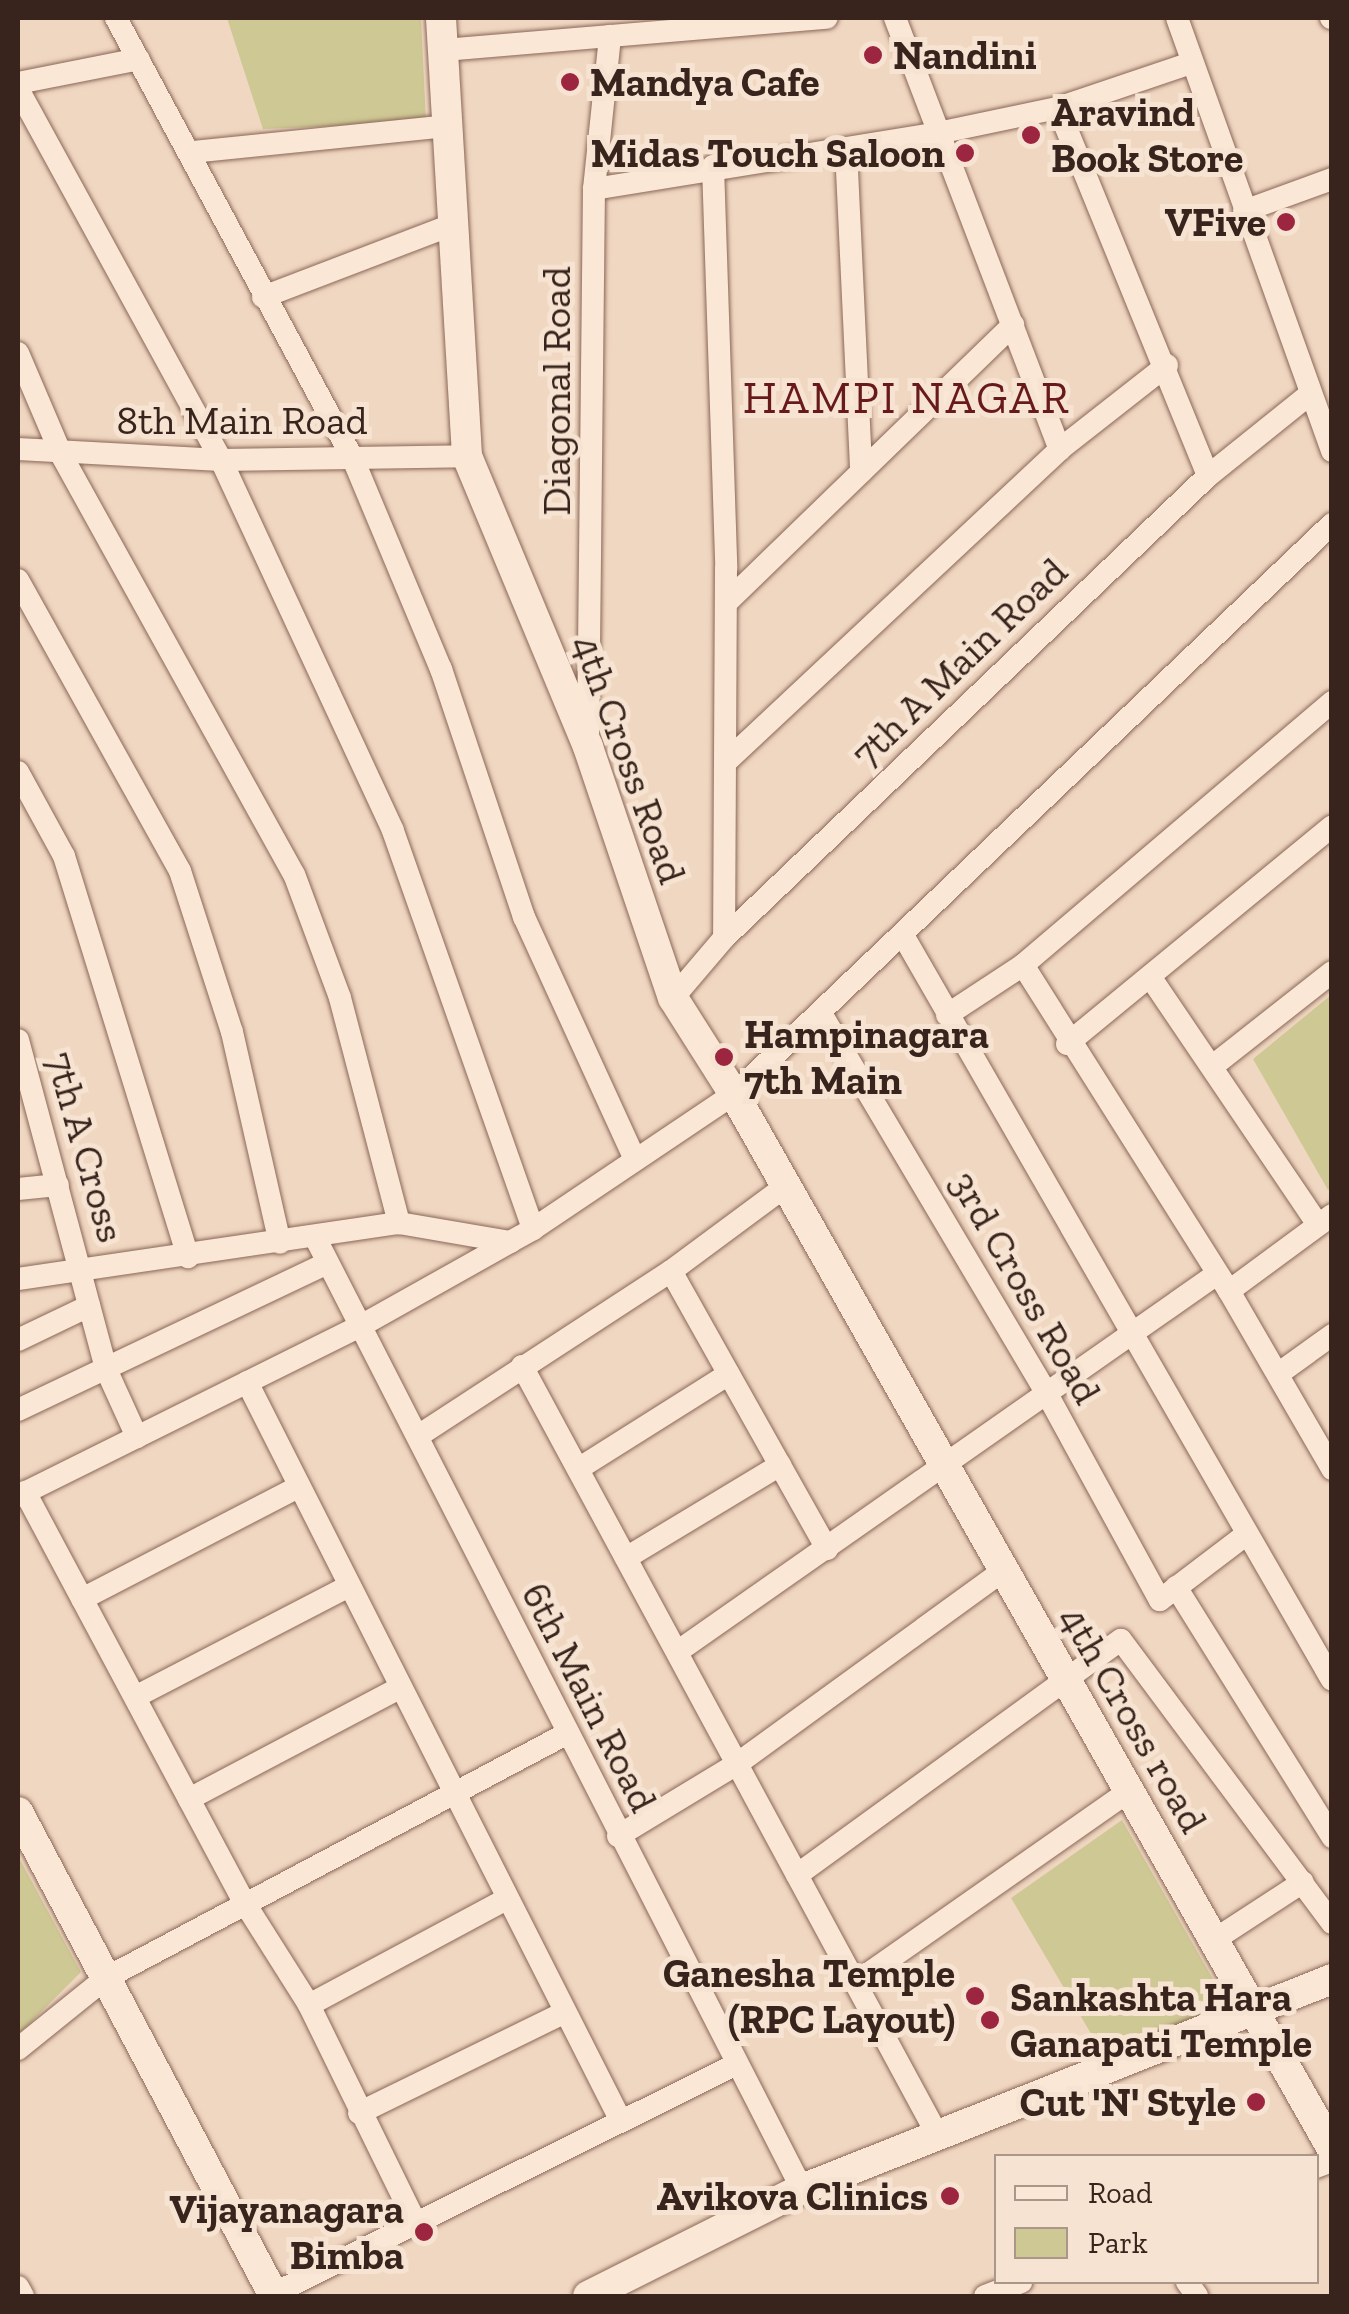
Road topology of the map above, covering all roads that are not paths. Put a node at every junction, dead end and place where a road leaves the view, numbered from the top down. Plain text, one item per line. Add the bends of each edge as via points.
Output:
1 (116, 18) edge
2 (441, 18) edge
3 (827, 18) edge
4 (895, 18) edge
5 (1176, 18) edge
6 (610, 36) junction
7 (443, 50) junction
8 (139, 59) junction
9 (1191, 63) junction
10 (18, 86) edge
11 (1058, 108) junction
12 (446, 126) junction
13 (938, 133) junction
14 (846, 149) junction
15 (192, 152) junction
16 (713, 166) junction
17 (1332, 179) edge
18 (594, 189) junction
19 (1244, 211) junction
20 (452, 225) junction
21 (262, 296) junction
22 (1013, 325) junction
23 (18, 353) edge
24 (1167, 364) junction
25 (1310, 394) junction
26 (1060, 448) junction
27 (18, 449) edge
28 (1332, 452) edge
29 (62, 456) junction
30 (467, 456) junction
31 (353, 459) junction
32 (221, 460) junction
33 (862, 472) junction
34 (1208, 476) junction
35 (1332, 524) edge
36 (18, 580) edge
37 (726, 603) junction
38 (1332, 702) edge
39 (588, 747) junction
40 (728, 760) junction
41 (18, 772) edge
42 (1332, 826) edge
43 (904, 937) junction
44 (724, 938) junction
45 (1022, 965) junction
46 (1332, 972) edge
47 (1151, 978) junction
48 (672, 998) junction
49 (822, 1015) junction
50 (947, 1015) junction
51 (18, 1040) edge
52 (1067, 1044) junction
53 (1214, 1065) junction
54 (24, 1086) edge
55 (734, 1094) junction
56 (635, 1159) junction
57 (58, 1185) junction
58 (786, 1186) junction
59 (18, 1190) edge
60 (1325, 1220) edge
61 (399, 1224) junction
62 (533, 1229) junction
63 (315, 1237) junction
64 (280, 1242) junction
65 (510, 1242) junction
66 (188, 1257) junction
67 (327, 1263) junction
68 (671, 1270) junction
69 (82, 1273) junction
70 (18, 1279) edge
71 (1221, 1283) junction
72 (89, 1306) junction
73 (357, 1328) junction
74 (1130, 1332) junction
75 (1332, 1335) edge
76 (18, 1340) edge
77 (522, 1366) junction
78 (106, 1370) junction
79 (729, 1374) junction
80 (1278, 1374) junction
81 (247, 1382) junction
82 (1047, 1394) junction
83 (18, 1410) edge
84 (418, 1436) junction
85 (137, 1437) junction
86 (780, 1465) junction
87 (944, 1466) junction
88 (578, 1469) junction
89 (1332, 1469) edge
90 (298, 1487) junction
91 (21, 1494) edge
92 (1247, 1534) junction
93 (827, 1549) junction
94 (626, 1558) junction
95 (1004, 1570) junction
96 (346, 1587) junction
97 (1168, 1594) junction
98 (82, 1599) junction
99 (677, 1652) junction
100 (1066, 1680) junction
101 (1332, 1680) edge
102 (398, 1689) junction
103 (135, 1697) junction
104 (566, 1734) junction
105 (737, 1764) junction
106 (1129, 1791) junction
107 (452, 1794) junction
108 (189, 1799) junction
109 (18, 1812) edge
110 (618, 1836) junction
111 (1332, 1837) edge
112 (798, 1875) junction
113 (1303, 1882) junction
114 (507, 1898) junction
115 (244, 1902) junction
116 (1332, 1923) edge
117 (1214, 1940) junction
118 (106, 1978) junction
119 (1332, 1979) edge
120 (856, 1983) junction
121 (308, 2005) junction
122 (1253, 2010) junction
123 (565, 2012) junction
124 (18, 2048) edge
125 (736, 2064) junction
126 (359, 2113) junction
127 (622, 2121) junction
128 (938, 2136) junction
129 (1332, 2149) edge
130 (802, 2189) junction
131 (418, 2225) junction
132 (1019, 2284) edge
133 (18, 2287) edge
134 (273, 2295) edge
135 (23, 2296) edge
136 (588, 2296) edge
137 (986, 2296) edge

1 - 8 street
2 - 7 main road, 4th Cross Road
3 - 6 street
4 - 13 street
5 - 9 street
6 - 7 street
6 - 18 street, Diagonal Road
7 - 12 main road, 4th Cross Road
8 - 10 street
8 - 15 street
9 - 11 street
9 - 19 street
10 - 32 street
11 - 13 street
11 - 24 street
12 - 15 street
12 - 20 main road, 4th Cross Road
13 - 14 street
13 - 22 street
14 - 16 street
14 - 33 street
15 - 21 street
16 - 18 street
16 - 37 street
17 - 19 street
18 - 39 street, Diagonal Road
19 - 25 street
20 - 21 street
20 - 30 main road, 4th Cross Road
21 - 31 street
22 - 26 street
22 - 33 street
23 - 29 street
24 - 26 street
24 - 34 street
25 - 28 street
25 - 34 street, 7th A Main Road
26 - 40 street
27 - 29 street, 8th Main Road
29 - 32 street, 8th Main Road
29 - 61 street via 294,874 340,998
30 - 31 street, 8th Main Road
30 - 39 main road, 4th Cross Road
31 - 32 street, 8th Main Road
31 - 56 street via 441,668 524,917
32 - 62 street via 393,831
33 - 37 street
34 - 44 street, 7th A Main Road
35 - 43 street
36 - 64 street via 180,870 232,1032
37 - 40 street
38 - 45 street
39 - 48 main road, 4th Cross Road
40 - 44 street
41 - 66 street via 64,856
42 - 47 street
43 - 49 street
43 - 50 street
44 - 48 street, 7th A Main Road
45 - 50 street
45 - 52 street
46 - 53 street
47 - 52 street
47 - 53 street
48 - 55 main road, 4th Cross Road
49 - 55 street
49 - 82 street, 3rd Cross Road
50 - 74 street
51 - 54 street, 7th A Cross
52 - 71 street
53 - 60 street
54 - 57 street, 7th A Cross
55 - 56 street
55 - 58 main road, 4th Cross Road
56 - 62 street
57 - 59 street
57 - 69 street, 7th A Cross
58 - 68 street
58 - 87 main road, 4th Cross Road
60 - 71 street
61 - 63 street
61 - 65 street
62 - 65 street
63 - 64 street
63 - 67 street, 6th Main Road
64 - 66 street
65 - 73 street
66 - 69 street
67 - 73 street, 6th Main Road
67 - 78 street
68 - 77 street
68 - 79 street
69 - 70 street
69 - 72 street, 7th A Cross
71 - 74 street
71 - 80 street
72 - 76 street
72 - 78 street, 7th A Cross
73 - 81 street
73 - 84 street, 6th Main Road
74 - 82 street
74 - 92 street
75 - 80 street
77 - 84 street
77 - 88 street
78 - 83 street
78 - 85 street, 7th A Cross
79 - 86 street
79 - 88 street
80 - 89 street
81 - 85 street
81 - 90 street
82 - 87 street
82 - 97 street, 3rd Cross Road
84 - 104 street, 6th Main Road
85 - 91 street
86 - 93 street
86 - 94 street
87 - 93 street
87 - 95 main road, 4th Cross road
88 - 94 street
90 - 96 street
90 - 98 street
91 - 98 street
92 - 97 street
92 - 101 street
93 - 99 street
94 - 99 street
95 - 100 main road, 4th Cross road
95 - 105 street
96 - 102 street
96 - 103 street
97 - 111 street, 3rd Cross Road
98 - 103 street
99 - 105 street
100 - 106 main road, 4th Cross road
100 - 112 street
100 - 113 street via 1125,1642
102 - 107 street
102 - 108 street
103 - 108 street
104 - 107 street
104 - 110 street, 6th Main Road
105 - 110 street
105 - 112 street
106 - 117 main road, 4th Cross road
106 - 120 street
107 - 114 street
107 - 115 street
108 - 115 street
109 - 118 main road
110 - 125 street, 6th Main Road
112 - 120 street
113 - 116 street
113 - 117 street
114 - 121 street
114 - 123 street
115 - 118 street
115 - 121 street
117 - 122 main road, 4th Cross road
118 - 124 street
118 - 134 main road
119 - 122 main road
120 - 128 street
121 - 126 street
122 - 128 main road
122 - 129 main road, 4th Cross road
123 - 126 street
123 - 127 street
125 - 127 street
125 - 130 street, 6th Main Road
126 - 131 street
127 - 131 street
128 - 130 main road
130 - 136 main road
131 - 134 street
132 - 137 street
133 - 135 street

